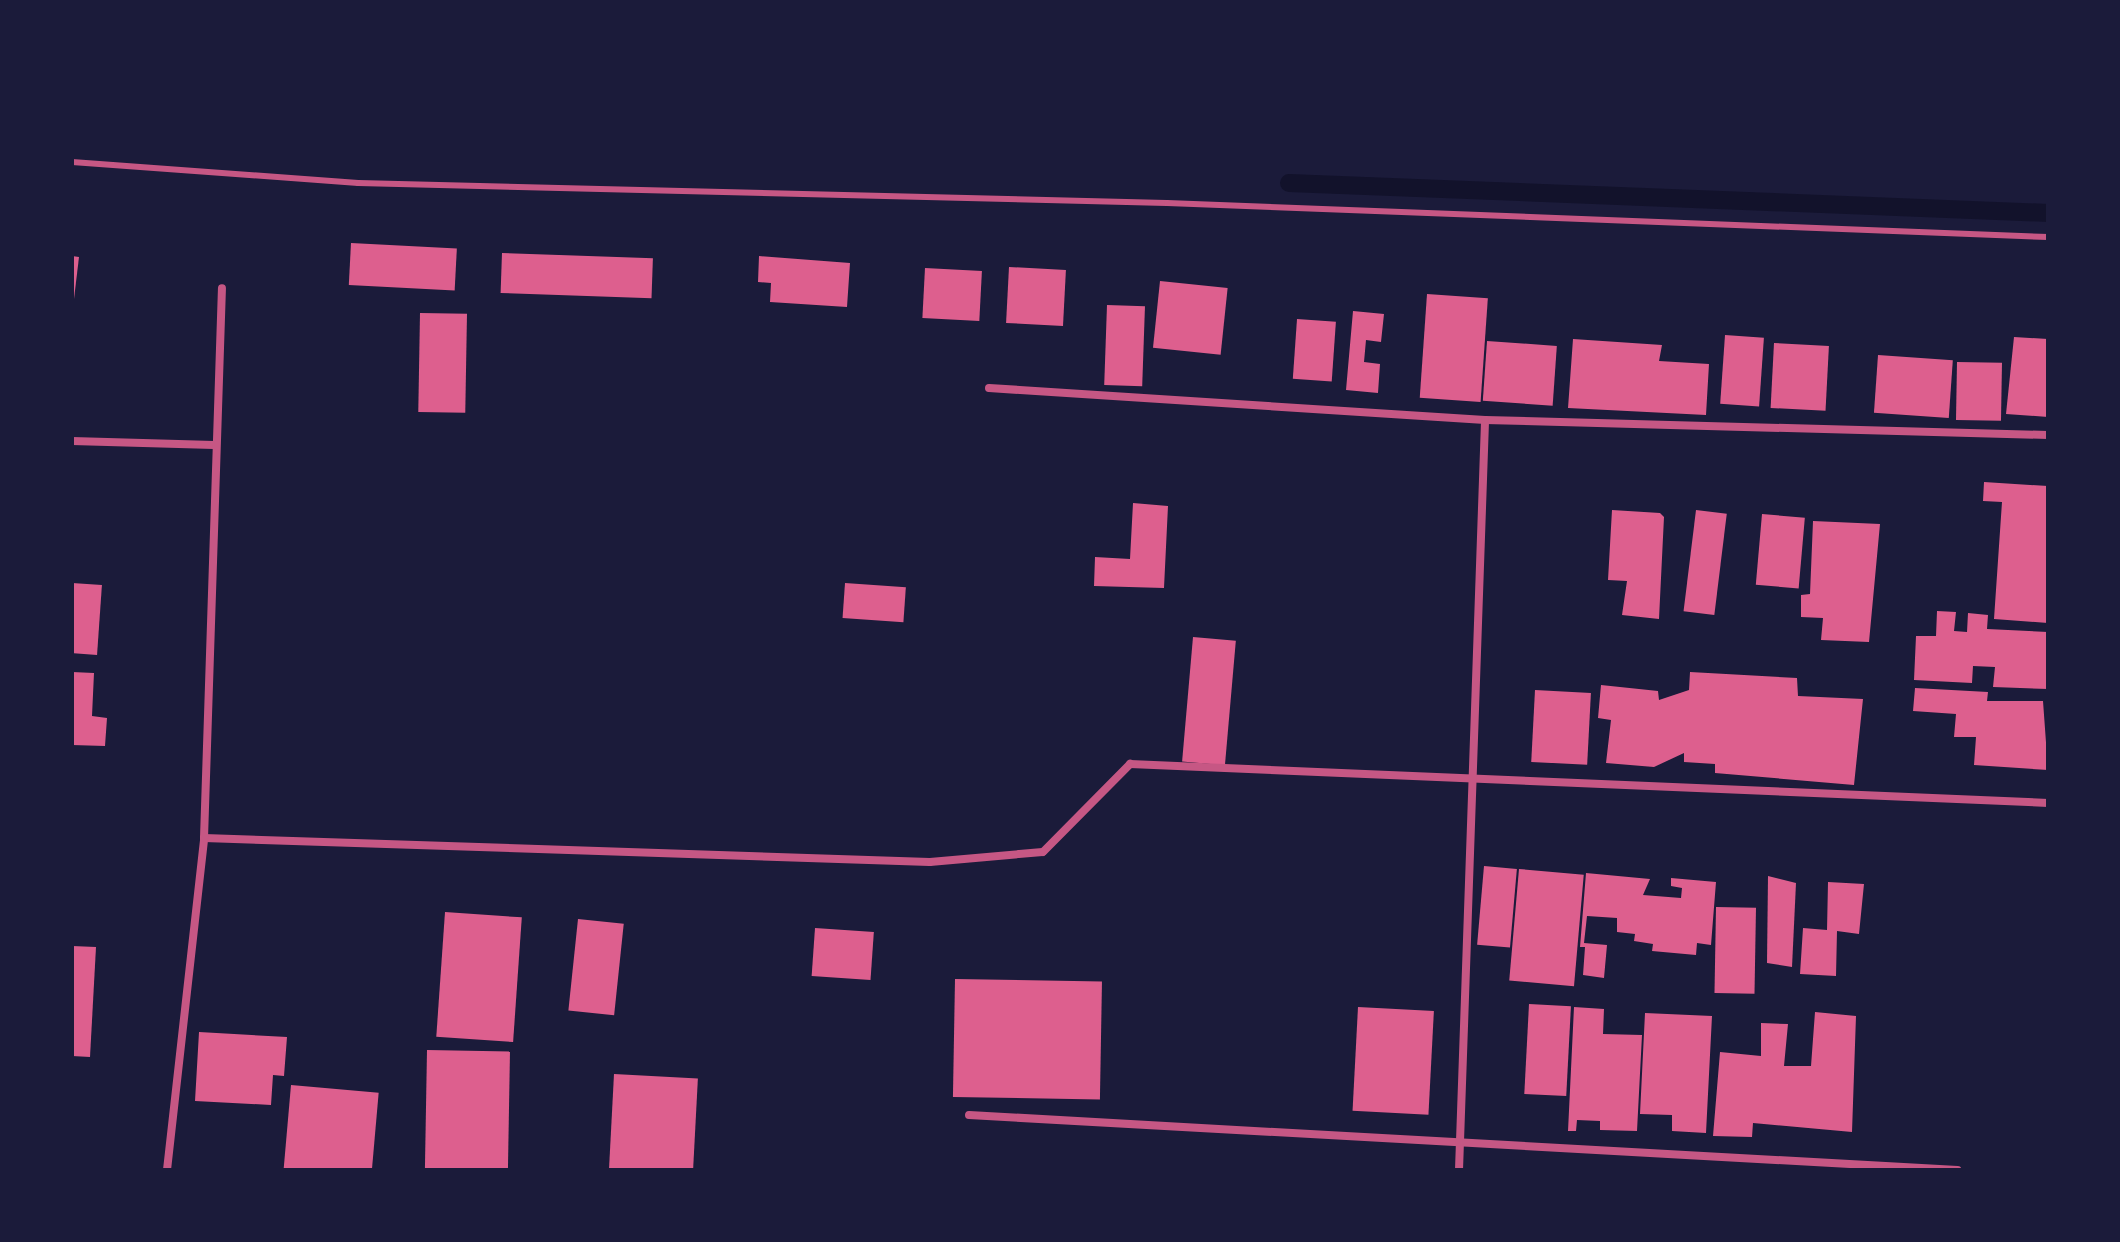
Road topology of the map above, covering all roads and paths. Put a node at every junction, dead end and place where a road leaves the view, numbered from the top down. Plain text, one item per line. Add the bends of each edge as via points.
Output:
1 (72, 162) edge
2 (2048, 237) edge
3 (222, 288) dead end
4 (989, 388) dead end
5 (1485, 420) junction
6 (2048, 435) edge
7 (72, 441) edge
8 (214, 445) junction
9 (1470, 778) junction
10 (2048, 803) edge
11 (204, 838) junction
12 (969, 1115) dead end
13 (1459, 1143) junction
14 (167, 1170) edge
15 (1459, 1170) edge
16 (1957, 1170) edge

1 - 2 lane via 358,183 1181,204
3 - 8 street
4 - 5 street
5 - 6 street
5 - 9 street
7 - 8 street
8 - 11 street
9 - 10 street
9 - 11 street via 1130,764 1043,852 930,862
9 - 13 street
11 - 14 street
12 - 13 street
13 - 15 street
13 - 16 street

